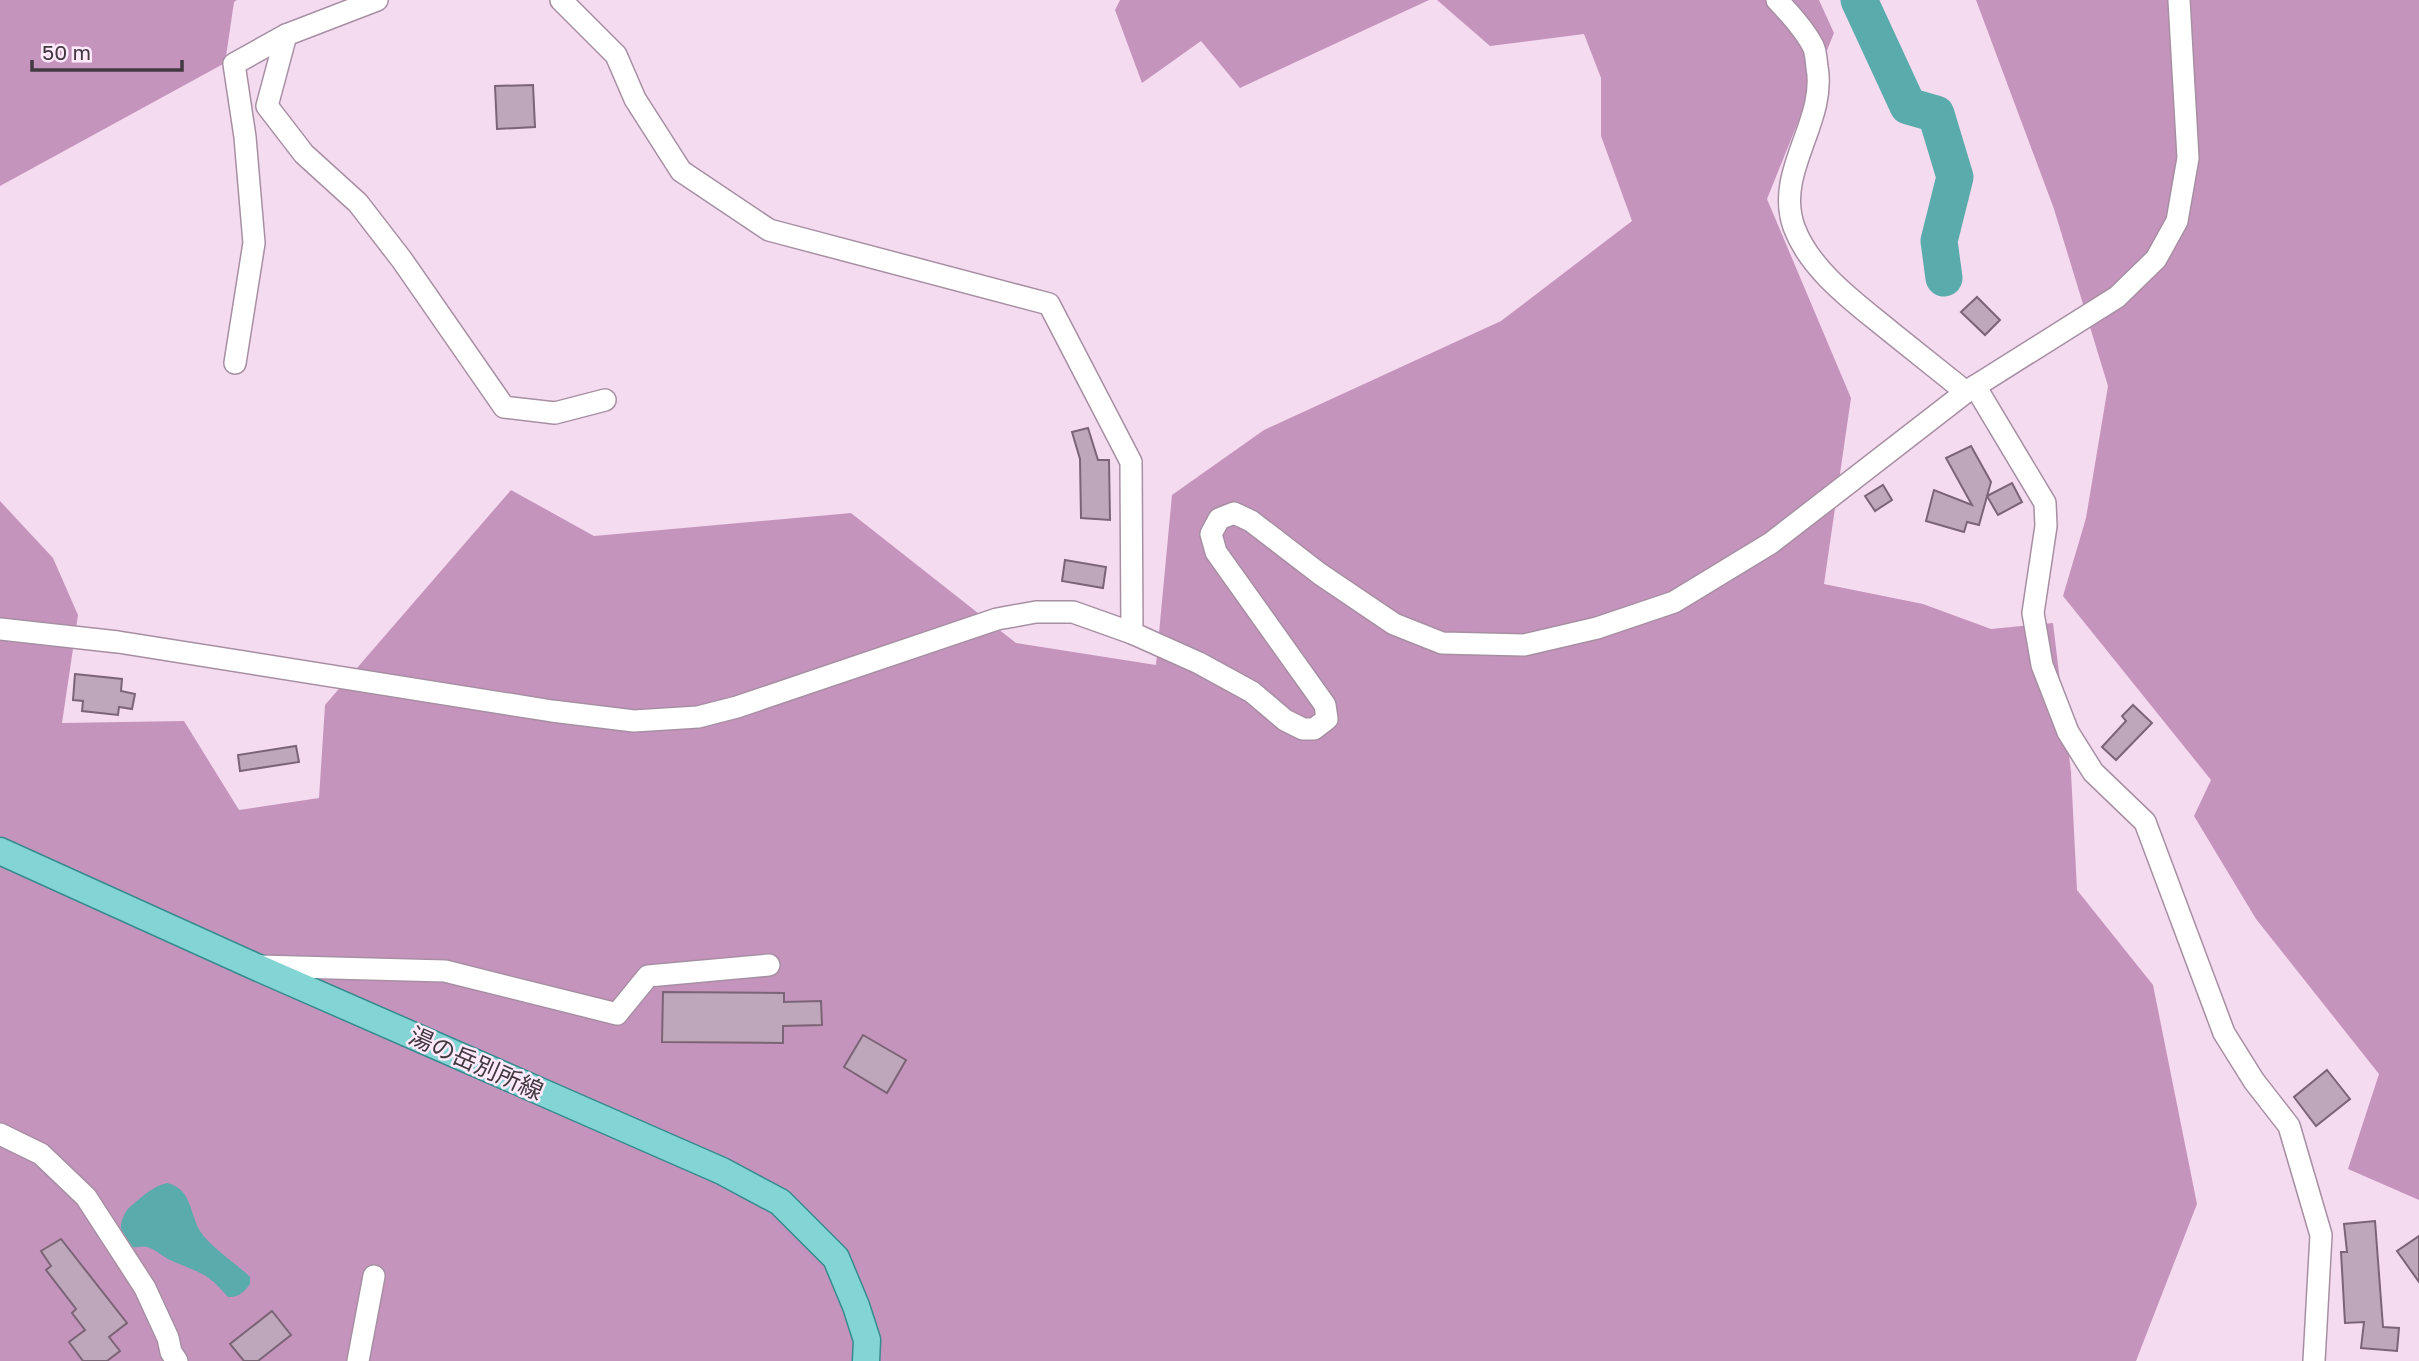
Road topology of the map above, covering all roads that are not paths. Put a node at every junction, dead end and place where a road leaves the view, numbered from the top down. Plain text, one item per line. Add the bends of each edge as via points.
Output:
1 (377, 0) edge
2 (561, 0) edge
3 (1777, 0) edge
4 (2179, 0) edge
5 (286, 34) junction
6 (235, 363) dead end
7 (1971, 389) junction
8 (605, 400) dead end
9 (0, 629) edge
10 (1132, 633) junction
11 (0, 851) edge
12 (768, 965) dead end
13 (254, 966) junction
14 (0, 1134) edge
15 (374, 1276) dead end
16 (177, 1361) edge
17 (358, 1361) edge
18 (866, 1361) edge
19 (2314, 1361) edge

1 - 5 street
2 - 10 street via 617,55 635,99 681,171 769,230 1049,304 1131,462
3 - 7 street via 1814,48 1820,83 1815,114 1792,183 1794,227 1812,259 1838,289
4 - 7 street via 2188,158 2177,221 2156,258 2117,297
5 - 6 street via 234,65 254,243
5 - 8 street via 267,106 304,154 358,203 504,407 555,412
7 - 10 street via 1771,543 1674,602 1597,628 1524,645 1442,643 1394,624 1251,521 1234,513 1219,519 1211,534 1216,552 1325,705 1327,719 1314,729 1285,720 1252,692
7 - 19 street via 2045,503 2033,613 2042,665 2068,732 2093,772 2145,822 2224,1033 2289,1126 2321,1235
9 - 10 street via 118,642 634,721 698,717 737,707 997,619 1036,612 1073,612
11 - 13 main road, 湯の岳別所線
12 - 13 street via 648,976 617,1014 445,971
13 - 18 main road, 湯の岳別所線 via 722,1171 780,1202 836,1258 867,1340
14 - 16 street via 41,1154 86,1197 145,1288
15 - 17 street

